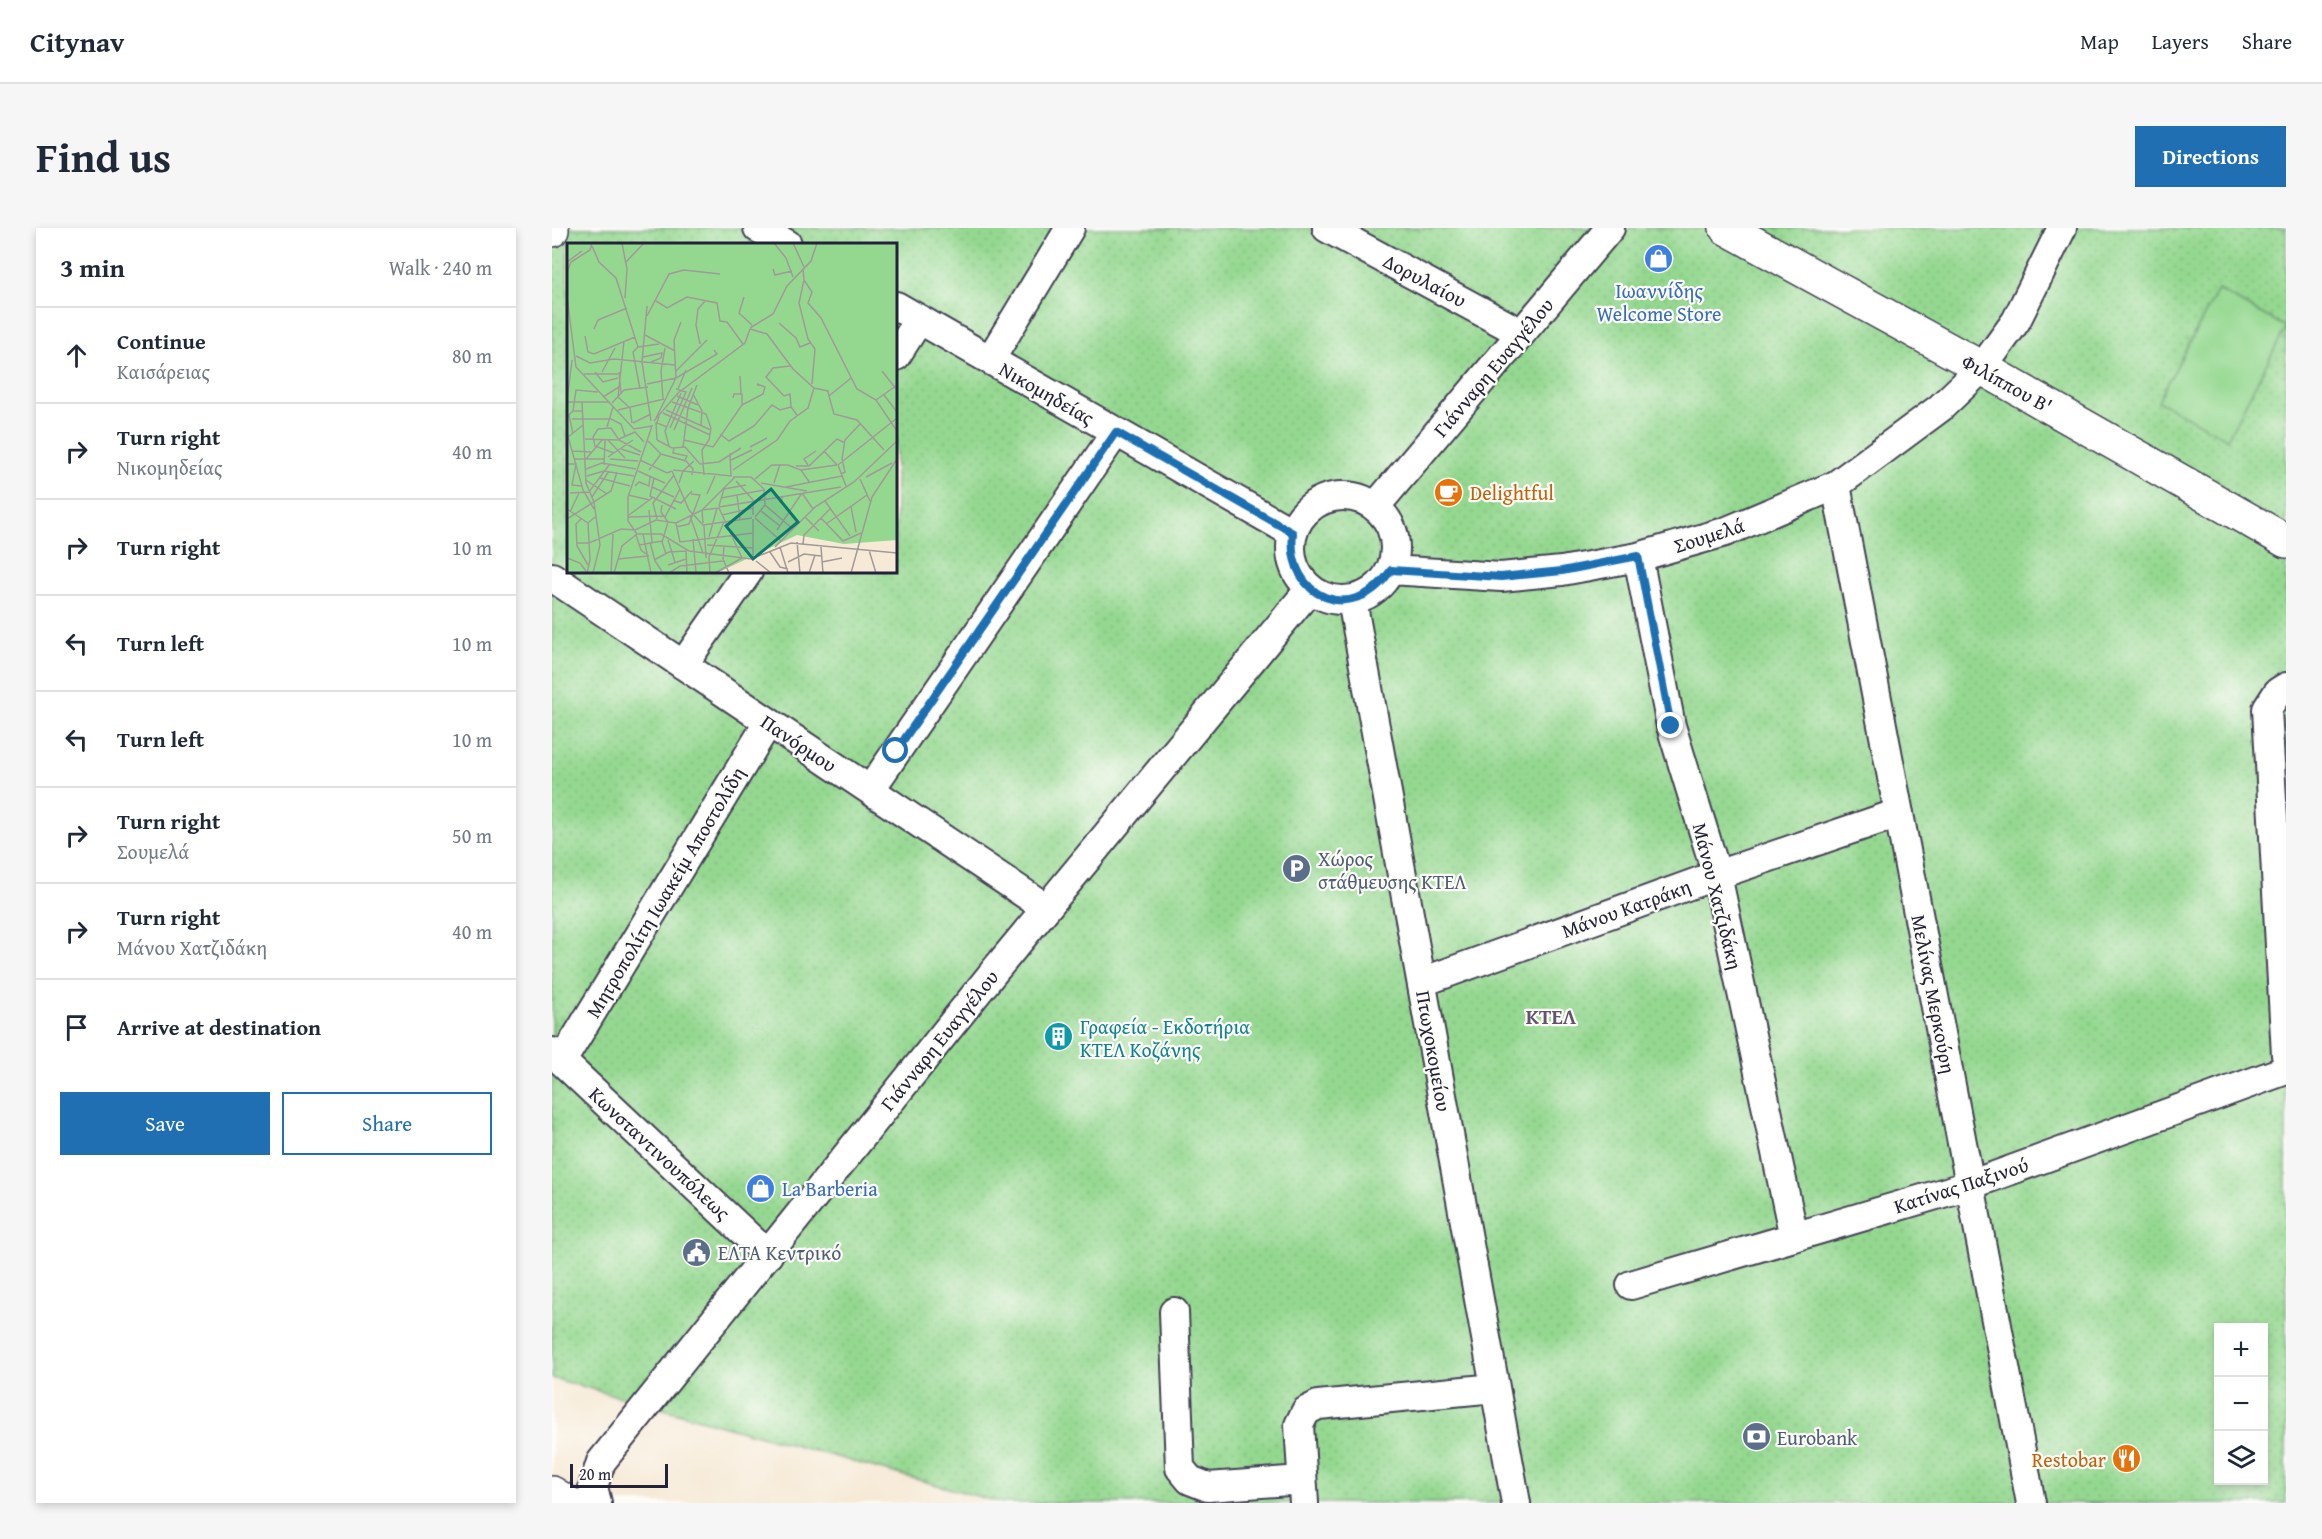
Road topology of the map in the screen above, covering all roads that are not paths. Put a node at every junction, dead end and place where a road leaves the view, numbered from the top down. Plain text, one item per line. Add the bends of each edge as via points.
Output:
1 (758, 228) edge
2 (1070, 228) edge
3 (1327, 228) edge
4 (1610, 228) edge
5 (1726, 228) edge
6 (2062, 228) edge
7 (785, 243) edge
8 (907, 313) edge
9 (1521, 333) junction
10 (897, 352) edge
11 (990, 360) junction
12 (1982, 368) junction
13 (1116, 432) junction
14 (1836, 485) junction
15 (1375, 507) junction
16 (1293, 533) junction
17 (2286, 541) edge
18 (1638, 556) junction
19 (1391, 570) junction
20 (747, 573) edge
21 (552, 577) edge
22 (1310, 589) junction
23 (1352, 600) junction
24 (683, 665) junction
25 (2286, 687) edge
26 (768, 723) junction
27 (870, 790) junction
28 (1899, 813) junction
29 (1717, 875) junction
30 (1046, 908) junction
31 (1422, 982) junction
32 (2286, 1055) edge
33 (557, 1057) edge
34 (2286, 1070) edge
35 (1970, 1185) junction
36 (1794, 1237) junction
37 (768, 1255) junction
38 (1631, 1285) dead end
39 (1174, 1312) dead end
40 (1495, 1388) junction
41 (1303, 1492) edge
42 (552, 1493) edge
43 (568, 1503) edge
44 (597, 1503) edge
45 (1516, 1503) edge
46 (2031, 1503) edge

1 - 7 street
2 - 11 street
3 - 9 street, Δορυλαίου
4 - 9 street, Γιάνναρη Ευαγγέλου
5 - 12 main road, Φιλίππου Β'
6 - 12 street, Σουμελά via 2016,321
8 - 10 street
8 - 11 street, Νικομηδείας
9 - 15 street, Γιάνναρη Ευαγγέλου
11 - 13 street, Νικομηδείας
12 - 14 street, Σουμελά via 1940,408
12 - 17 main road, Φιλίππου Β'
13 - 16 street, Νικομηδείας
13 - 27 street
14 - 18 street, Σουμελά via 1725,532
14 - 28 street, Μελίνας Μερκούρη
15 - 16 street via 1357,497 1337,496 1317,502 1302,515
15 - 19 street via 1394,536
16 - 22 street via 1291,553 1297,573
18 - 19 street, Σουμελά via 1562,571 1501,577
18 - 29 street, Μάνου Χατζιδάκη via 1671,726
19 - 23 street via 1382,584
20 - 24 street
21 - 24 street, Πανόρμου
22 - 23 street via 1330,599
22 - 30 street, Γιάνναρη Ευαγγέλου
23 - 31 street, Πτωχοκομείου
24 - 26 street, Πανόρμου
25 - 32 street via 2267,709
26 - 27 street, Πανόρμου
26 - 33 street, Μητροπολίτη Ιωακείμ Αποστολίδη
27 - 30 street, Πανόρμου
28 - 29 street, Μάνου Κατράκη
28 - 35 street, Μελίνας Μερκούρη
29 - 31 street, Μάνου Κατράκη
29 - 36 street, Μάνου Χατζιδάκη
30 - 37 street, Γιάνναρη Ευαγγέλου
31 - 40 street, Πτωχοκομείου
33 - 37 street, Κωνσταντινουπόλεως
34 - 35 street, Κατίνας Παξινού
35 - 36 street, Κατίνας Παξινού
35 - 46 street, Μελίνας Μερκούρη
36 - 38 street, Κατίνας Παξινού
37 - 44 street, Γιάνναρη Ευαγγέλου via 601,1462 593,1487
39 - 41 street via 1180,1468 1190,1480 1208,1487
40 - 41 street via 1318,1406 1306,1411 1299,1425
40 - 45 street, Πτωχοκομείου
42 - 43 main road

